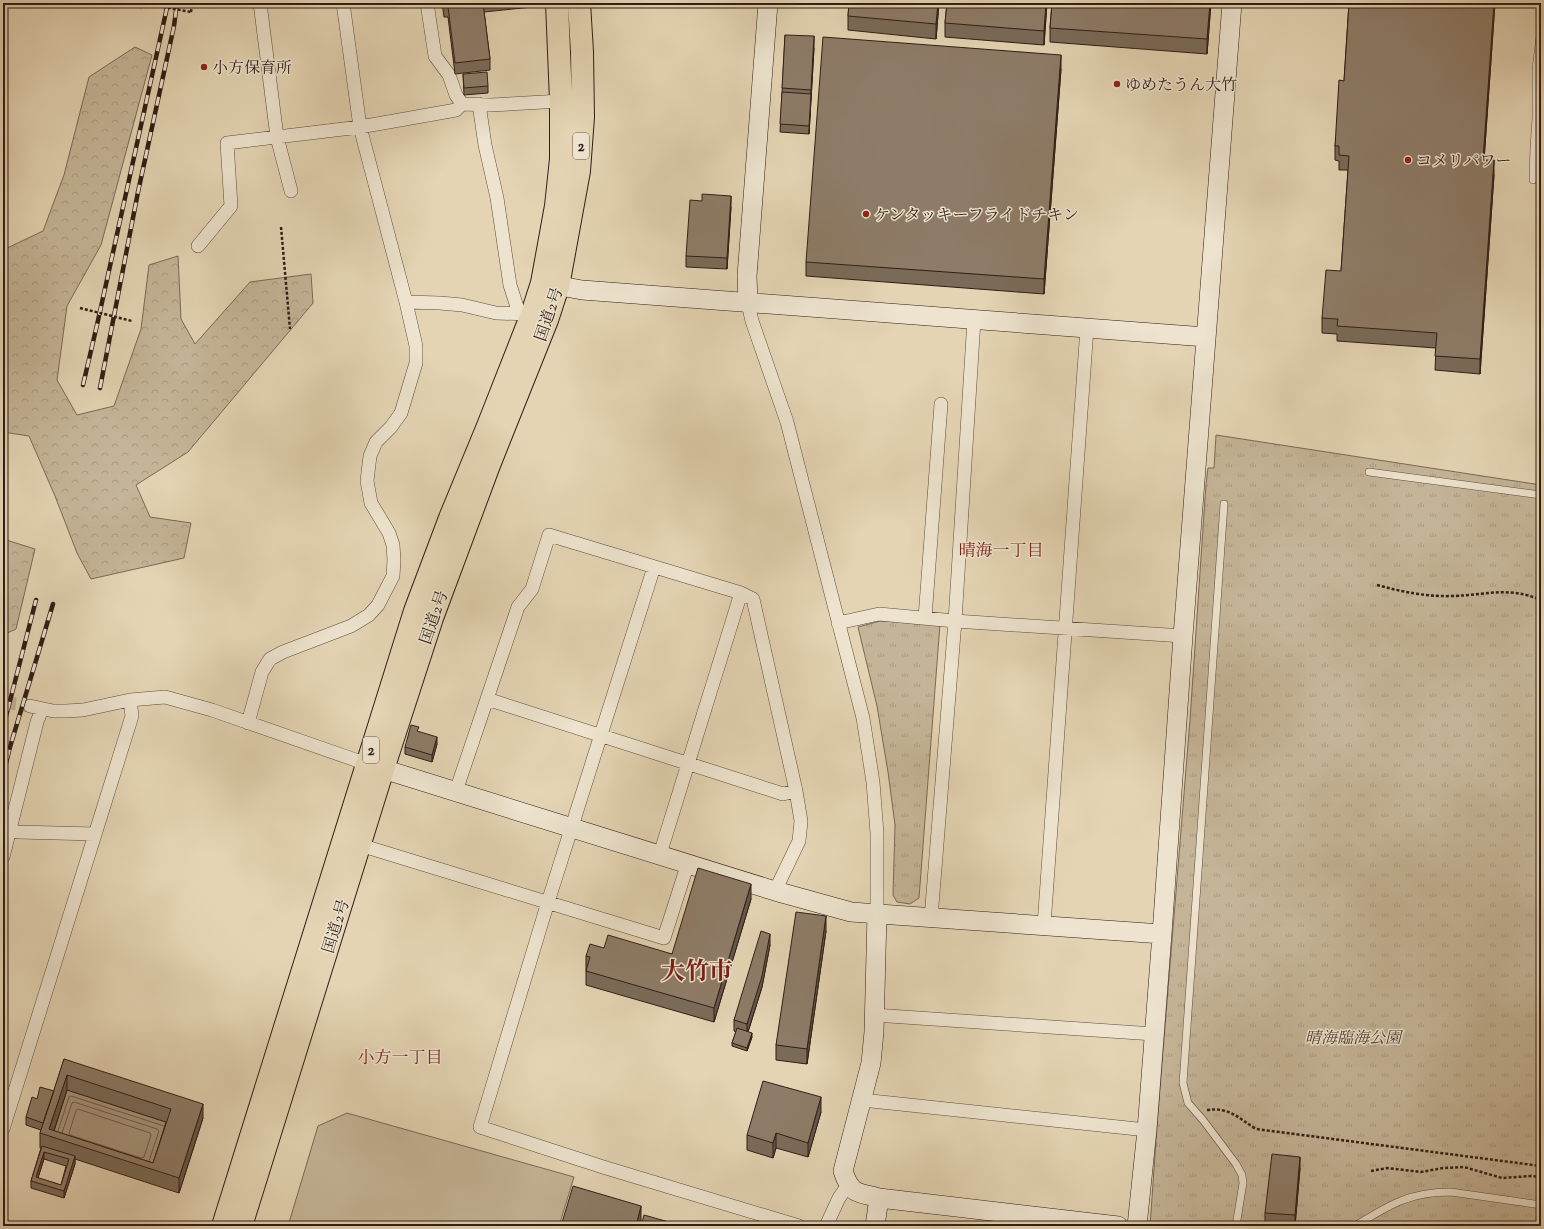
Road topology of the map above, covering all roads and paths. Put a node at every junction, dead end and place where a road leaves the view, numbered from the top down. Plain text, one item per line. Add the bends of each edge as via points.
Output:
1 (138, 3) edge
2 (192, 3) edge
3 (260, 3) edge
4 (343, 3) edge
5 (426, 3) edge
6 (557, 3) edge
7 (579, 3) edge
8 (768, 3) edge
9 (1232, 3) edge
10 (158, 4) edge
11 (1541, 28) edge
12 (561, 101) junction
13 (462, 104) junction
14 (479, 104) junction
15 (360, 127) junction
16 (277, 137) junction
17 (1533, 180) dead end
18 (291, 192) dead end
19 (281, 226) dead end
20 (198, 246) dead end
21 (550, 285) junction
22 (406, 302) junction
23 (748, 303) junction
24 (80, 308) dead end
25 (533, 316) junction
26 (974, 320) junction
27 (132, 321) dead end
28 (1087, 328) junction
29 (290, 329) dead end
30 (1206, 337) junction
31 (942, 404) dead end
32 (1369, 472) dead end
33 (1541, 495) edge
34 (1224, 504) dead end
35 (654, 567) junction
36 (1377, 585) dead end
37 (741, 594) junction
38 (1541, 600) edge
39 (925, 618) junction
40 (955, 621) junction
41 (838, 623) junction
42 (1066, 628) junction
43 (1183, 636) junction
44 (487, 699) junction
45 (130, 700) junction
46 (248, 723) junction
47 (602, 736) junction
48 (689, 764) junction
49 (375, 766) junction
50 (456, 791) junction
51 (796, 791) junction
52 (572, 827) junction
53 (9, 830) junction
54 (95, 834) junction
55 (360, 845) junction
56 (660, 854) junction
57 (3, 857) edge
58 (688, 863) junction
59 (775, 891) junction
60 (548, 902) junction
61 (877, 914) junction
62 (931, 918) junction
63 (1044, 925) junction
64 (1162, 934) junction
65 (874, 1015) junction
66 (1154, 1034) junction
67 (862, 1100) junction
68 (1195, 1111) junction
69 (3, 1129) edge
70 (1147, 1130) junction
71 (1541, 1166) edge
72 (1371, 1171) dead end
73 (1541, 1177) edge
74 (848, 1185) junction
75 (879, 1198) junction
76 (1541, 1205) edge
77 (223, 1226) edge
78 (241, 1226) edge
79 (799, 1226) edge
80 (826, 1226) edge
81 (875, 1226) edge
82 (1118, 1226) edge
83 (1137, 1226) edge
84 (1236, 1226) edge
85 (1355, 1226) edge

1 - 10 path via 139,7
2 - 10 path, bridge via 191,12
3 - 16 street
4 - 15 street
5 - 13 street via 435,56 449,75
6 - 12 highway, 国道2号 / 2
7 - 21 highway, 国道2号 / 2 via 583,117 579,171
8 - 23 street via 747,276
9 - 30 street
11 - 17 lane via 1536,70
12 - 14 street
12 - 21 highway, 国道2号 / 2 via 561,159
13 - 14 street
13 - 15 street via 456,110
14 - 25 street via 510,285
15 - 16 street
15 - 22 street
16 - 18 street
16 - 20 street via 227,143 231,206
19 - 29 path
21 - 23 street via 582,290
21 - 25 highway, 国道2号 / 2
22 - 25 street via 462,305 496,313
22 - 46 street via 416,346 416,363 401,413 376,442 370,456 367,481 371,503 389,533 393,545 393,576 378,605 369,615 350,626 270,659 262,672
23 - 26 street
23 - 41 street via 787,422
24 - 27 path, bridge
25 - 49 highway, 国道2号 / 2 via 450,518 415,611
26 - 28 street
26 - 40 street
28 - 30 street
28 - 42 street
30 - 43 street
31 - 39 street
32 - 33 lane
34 - 68 lane via 1183,1083 1188,1103
35 - 37 street
35 - 44 street via 549,535 532,589 518,607
35 - 47 street
36 - 38 path via 1415,595 1453,596 1511,591 1528,594
37 - 48 street
37 - 51 street via 753,599
39 - 40 street
39 - 41 street via 879,614
40 - 42 street
40 - 62 street
41 - 61 street via 862,718 873,782 877,832
42 - 43 street
42 - 63 street
43 - 64 street
44 - 47 street
44 - 50 street
45 - 46 street via 165,697
45 - 53 street via 83,710 53,711 36,708 37,722
45 - 54 street via 132,716
46 - 49 street
47 - 48 street
47 - 52 street
48 - 51 street via 783,794
48 - 56 street
49 - 50 street
49 - 55 highway, 国道2号 / 2
49 - 77 highway, 国道2号 / 2
50 - 52 street
51 - 59 street via 801,821 799,840
52 - 56 street
52 - 60 street
53 - 54 street
53 - 57 street
54 - 69 street
55 - 60 street
55 - 78 highway, 国道2号 / 2
56 - 58 street
58 - 59 street
58 - 60 street via 664,938
59 - 61 street via 851,912
60 - 79 street via 480,1128
61 - 62 street
61 - 65 street
62 - 63 street
63 - 64 street
64 - 66 street
65 - 66 street
65 - 67 street via 871,1063
66 - 70 street
67 - 70 street
67 - 74 street via 843,1171
68 - 71 path via 1218,1108 1238,1115 1256,1129
68 - 84 lane via 1242,1175
70 - 83 street
72 - 73 path via 1387,1168 1421,1172 1464,1167 1502,1178
74 - 75 street via 857,1192
74 - 80 street
75 - 81 street
75 - 82 street
76 - 85 lane via 1439,1192 1396,1202

